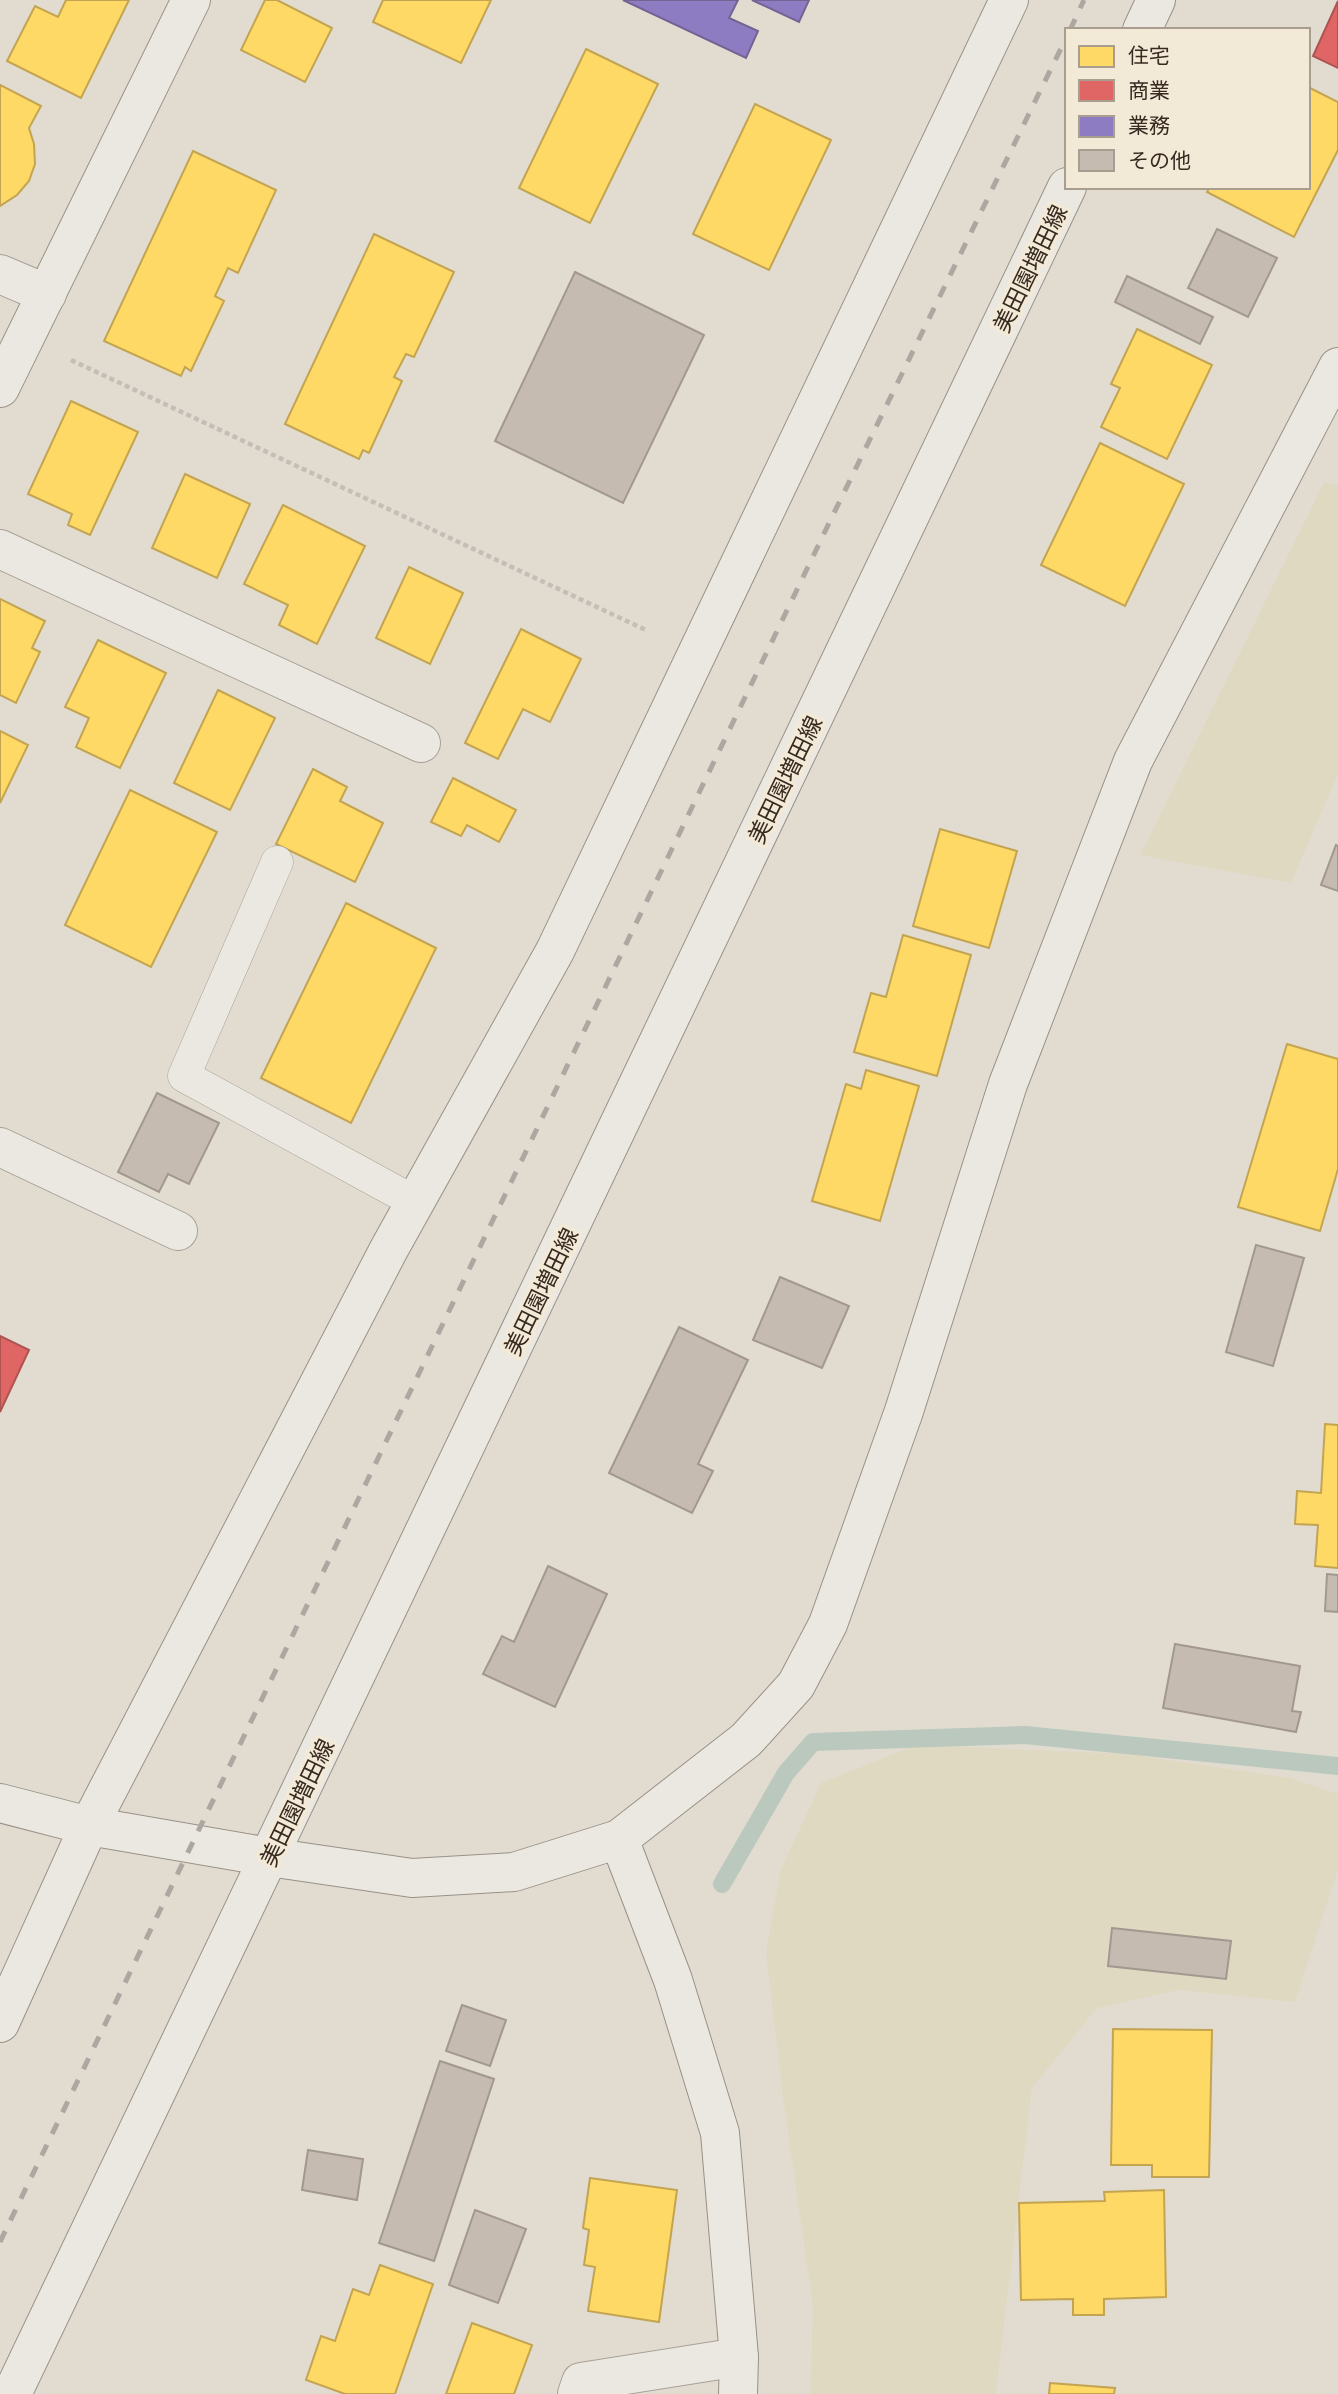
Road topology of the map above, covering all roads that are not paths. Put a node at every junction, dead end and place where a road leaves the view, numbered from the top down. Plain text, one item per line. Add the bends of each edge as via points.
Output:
1 (191, 0) edge
2 (1009, 0) edge
3 (1156, 0) edge
4 (1143, 28) edge
5 (1066, 189) edge
6 (0, 275) edge
7 (47, 294) junction
8 (1338, 367) edge
9 (0, 388) edge
10 (0, 549) edge
11 (421, 743) dead end
12 (277, 862) dead end
13 (0, 1147) edge
14 (415, 1202) junction
15 (178, 1231) dead end
16 (0, 1802) edge
17 (89, 1826) junction
18 (619, 1839) junction
19 (269, 1857) junction
20 (0, 2022) edge
21 (738, 2375) edge
22 (12, 2394) edge
23 (577, 2394) edge

1 - 7 main road
2 - 14 main road via 555,951
3 - 4 main road
5 - 19 main road, 美田園増田線
6 - 7 main road
7 - 9 main road
8 - 18 main road via 1133,761 1008,1084 904,1412 828,1624 796,1685 746,1740
10 - 11 main road
12 - 14 lane via 184,1076
13 - 15 main road
14 - 17 main road
16 - 17 main road
17 - 19 main road
17 - 20 main road
18 - 19 main road via 514,1872 420,1879
18 - 21 main road via 673,1980 720,2133
19 - 22 main road, 美田園増田線
21 - 23 main road via 581,2382

